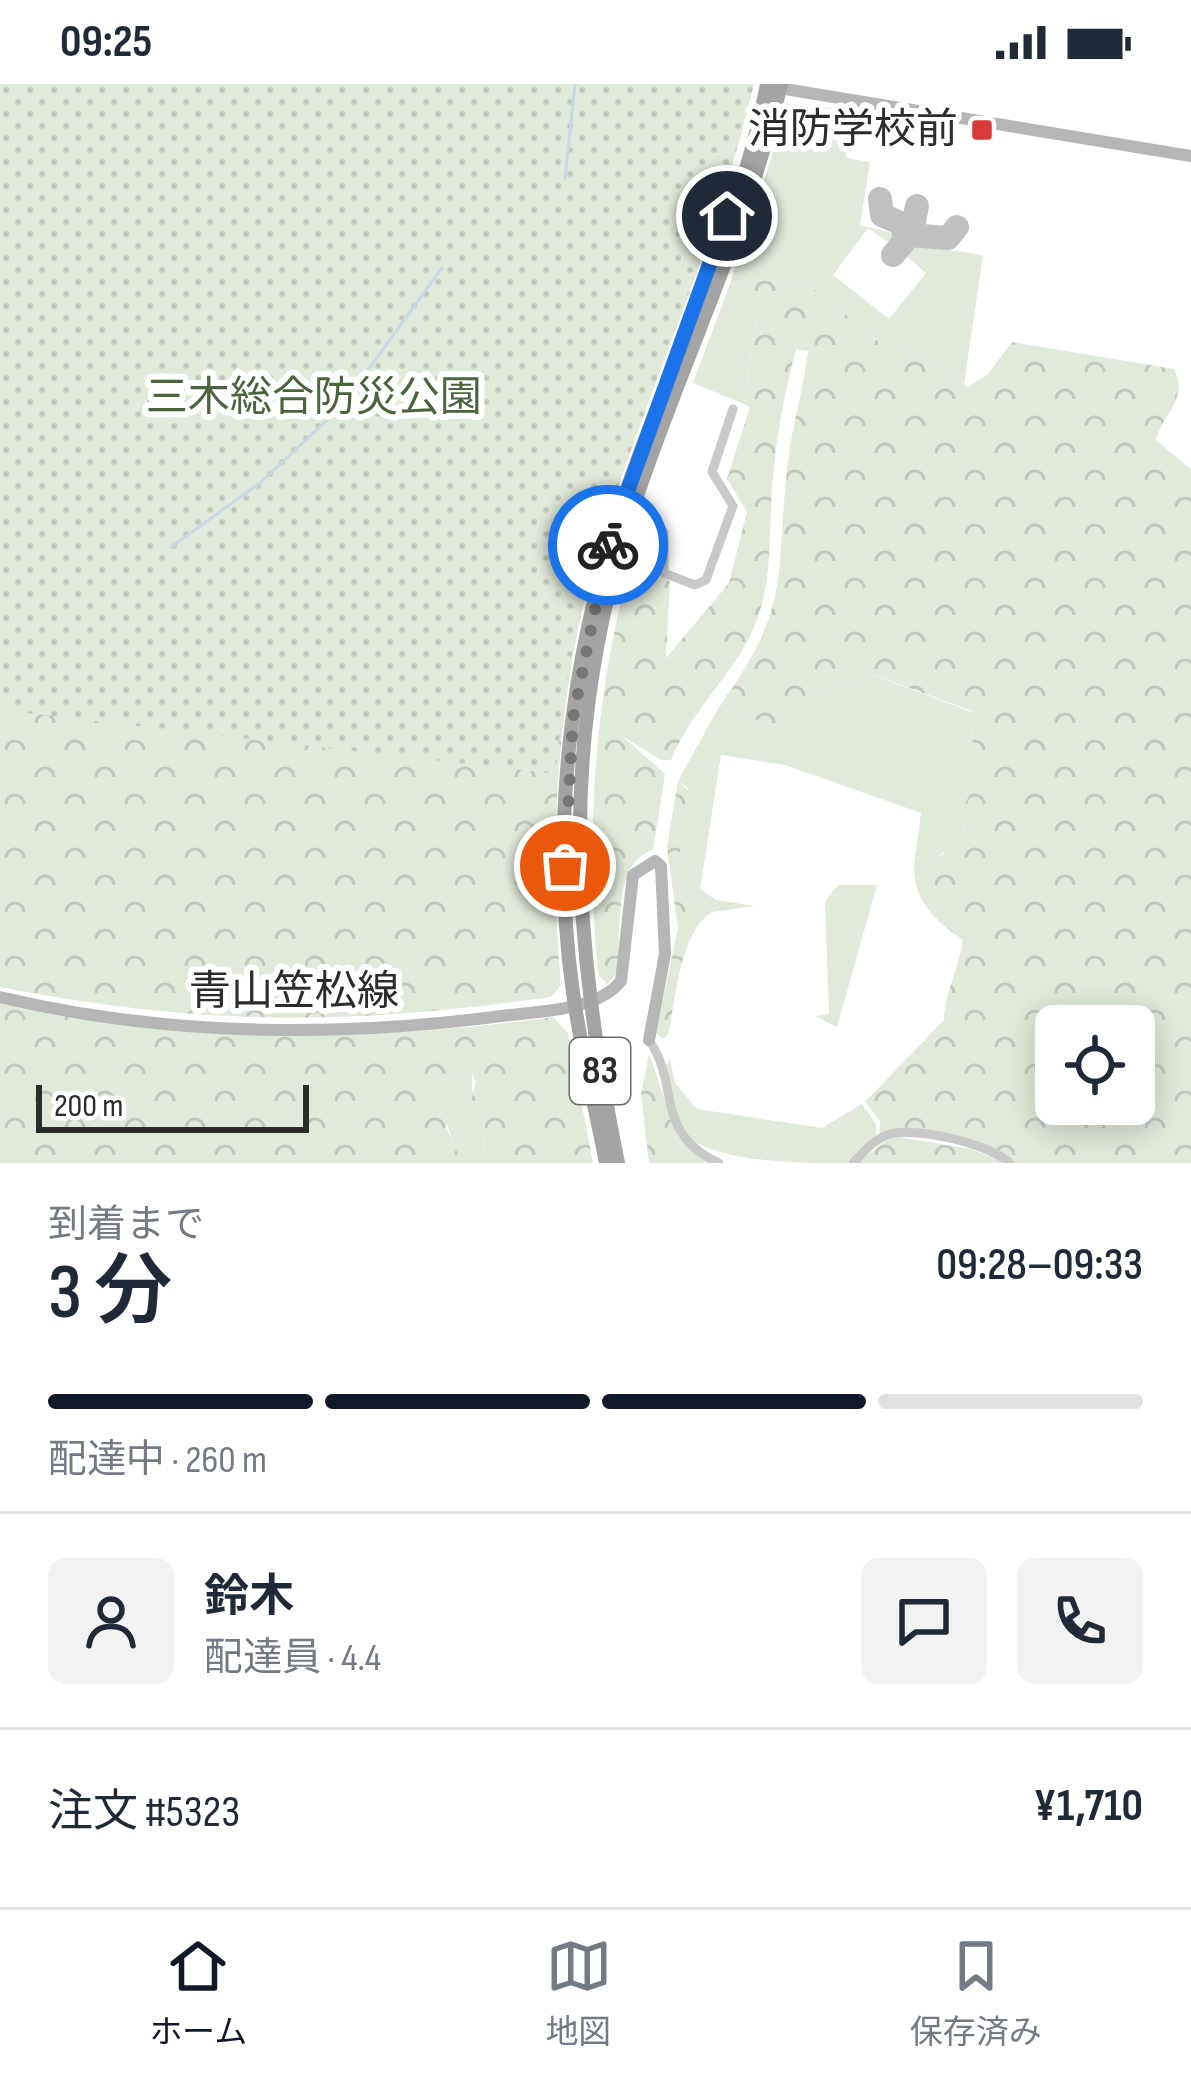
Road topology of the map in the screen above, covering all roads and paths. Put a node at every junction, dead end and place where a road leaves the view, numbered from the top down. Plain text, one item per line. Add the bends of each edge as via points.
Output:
1 (774, 86) edge
2 (1191, 156) edge
3 (733, 409) dead end
4 (632, 512) junction
5 (0, 997) edge
6 (582, 1003) junction
7 (649, 1040) joint
8 (606, 1163) edge
9 (618, 1163) edge
10 (719, 1163) edge
11 (853, 1163) edge
12 (1010, 1163) edge

1 - 2 street
1 - 4 main road, 83 via 751,190
1 - 6 main road, 83 via 615,524 585,640 564,844
3 - 4 street via 712,472 733,506 706,580 695,585 664,573 664,532
4 - 6 main road, 83 via 603,617 583,746
5 - 6 street, 青山笠松線 via 154,1023 308,1031 416,1026
6 - 7 street via 621,982 633,875 659,862 665,945
6 - 8 main road, 83
6 - 9 main road, 83
7 - 10 street via 678,1131
11 - 12 street via 879,1139 905,1133

